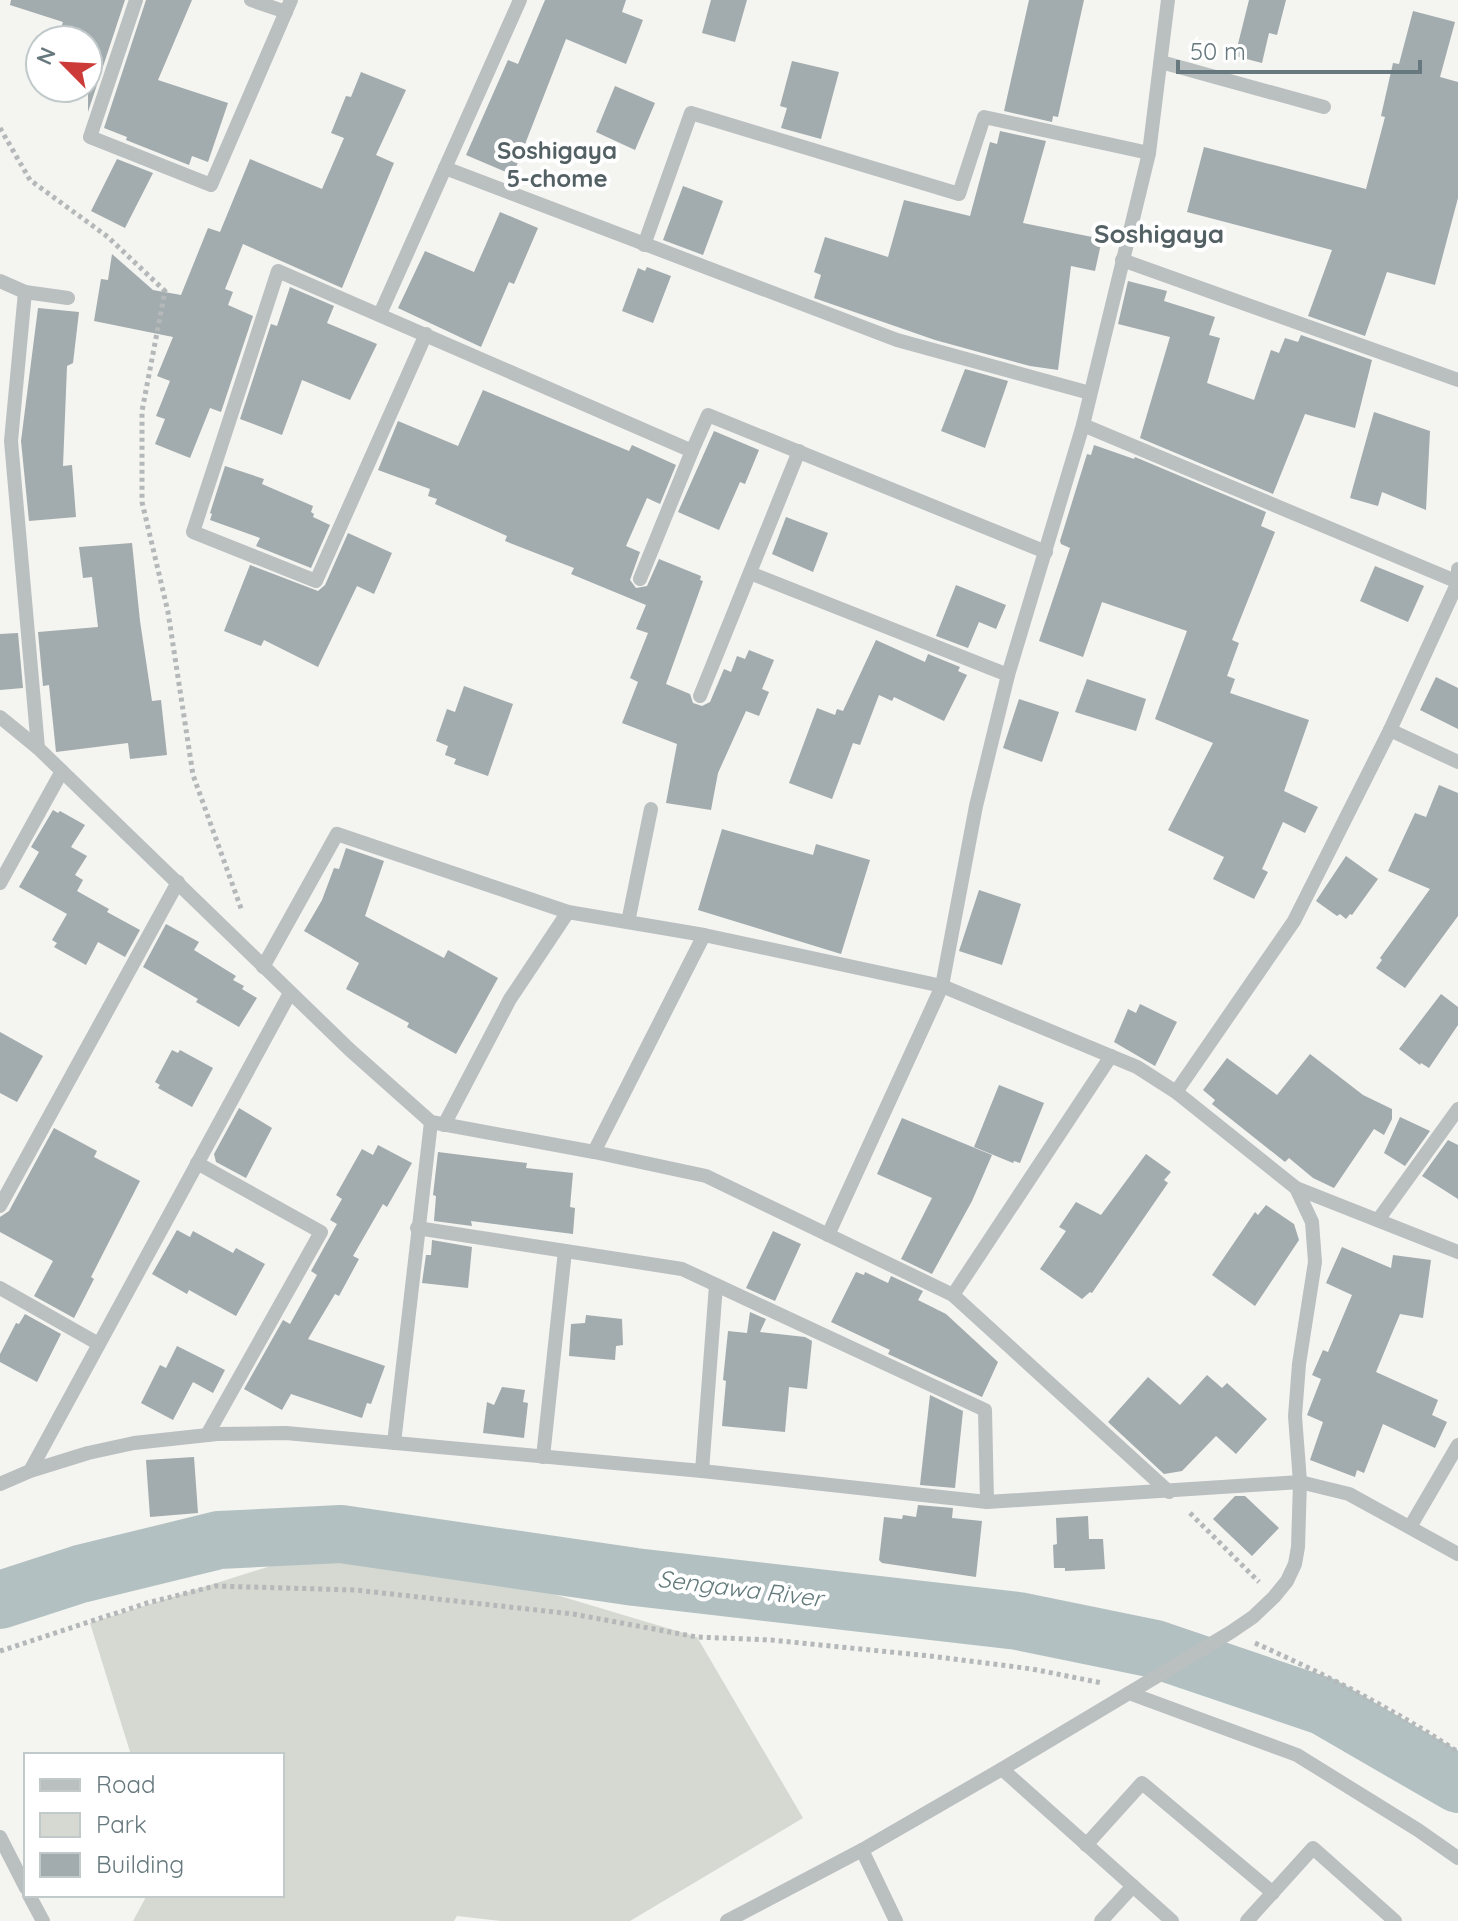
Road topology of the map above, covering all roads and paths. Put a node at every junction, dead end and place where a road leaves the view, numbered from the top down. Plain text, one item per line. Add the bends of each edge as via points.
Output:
1 (136, 0) edge
2 (251, 0) edge
3 (520, 0) edge
4 (1168, 0) edge
5 (289, 6) edge
6 (1161, 62) junction
7 (1324, 107) dead end
8 (0, 128) edge
9 (1149, 153) junction
10 (445, 168) junction
11 (644, 245) junction
12 (1122, 260) junction
13 (0, 281) edge
14 (25, 292) junction
15 (68, 298) dead end
16 (380, 314) junction
17 (426, 334) junction
18 (1458, 380) edge
19 (1090, 393) junction
20 (1083, 425) junction
21 (692, 451) junction
22 (799, 451) junction
23 (1046, 552) junction
24 (1458, 569) edge
25 (750, 573) junction
26 (640, 579) dead end
27 (1458, 582) edge
28 (1008, 675) junction
29 (700, 696) dead end
30 (0, 717) edge
31 (1390, 730) junction
32 (38, 748) junction
33 (1458, 762) edge
34 (62, 771) junction
35 (651, 809) dead end
36 (178, 882) junction
37 (0, 883) edge
38 (568, 912) junction
39 (243, 915) dead end
40 (628, 922) junction
41 (704, 935) junction
42 (263, 967) junction
43 (942, 986) junction
44 (290, 993) junction
45 (1111, 1056) junction
46 (1176, 1092) junction
47 (1458, 1109) edge
48 (437, 1124) junction
49 (594, 1152) junction
50 (197, 1163) junction
51 (1296, 1188) junction
52 (0, 1206) edge
53 (1378, 1220) junction
54 (417, 1228) junction
55 (828, 1235) junction
56 (565, 1251) junction
57 (1458, 1252) edge
58 (716, 1285) junction
59 (0, 1288) edge
60 (953, 1295) junction
61 (97, 1343) junction
62 (207, 1435) junction
63 (394, 1443) junction
64 (1458, 1445) edge
65 (543, 1457) junction
66 (30, 1471) junction
67 (702, 1471) junction
68 (1300, 1482) junction
69 (0, 1484) edge
70 (1169, 1492) junction
71 (987, 1502) junction
72 (1410, 1527) junction
73 (1458, 1554) edge
74 (1274, 1597) junction
75 (1226, 1635) junction
76 (0, 1651) edge
77 (1129, 1693) junction
78 (1458, 1752) edge
79 (1002, 1769) junction
80 (0, 1837) edge
81 (1086, 1845) junction
82 (862, 1850) junction
83 (1458, 1858) edge
84 (24, 1884) edge
85 (1133, 1886) junction
86 (1273, 1893) junction
87 (30, 1897) edge
88 (736, 1919) edge
89 (43, 1921) edge
90 (896, 1921) edge
91 (1101, 1921) edge
92 (1172, 1921) edge
93 (1247, 1921) edge
94 (1395, 1921) edge

1 - 5 street via 90,137 211,185
2 - 5 street
3 - 10 street
4 - 6 street
6 - 7 street
6 - 9 street
8 - 39 path via 30,180 108,237 165,291 142,411 142,502 168,612 193,775
9 - 11 street via 984,117 959,194 691,113
9 - 12 street
10 - 11 street
10 - 16 street
11 - 19 street via 897,340
12 - 18 street
12 - 19 street
13 - 14 street
14 - 15 street
14 - 32 street via 11,441
16 - 17 street
16 - 17 street via 278,271 193,532 316,581
17 - 21 street
19 - 20 street
20 - 23 street
20 - 27 street
21 - 22 street via 708,415
21 - 26 street
22 - 23 street
22 - 25 street
23 - 28 street
24 - 27 street
25 - 28 street
25 - 29 street
27 - 31 street
28 - 43 street via 976,806
30 - 32 street
31 - 33 street
31 - 46 street via 1294,921
32 - 34 street
34 - 36 street
34 - 37 street
35 - 40 street
36 - 42 street
36 - 52 street
38 - 40 street
38 - 42 street via 337,834
38 - 48 street
40 - 41 street
41 - 43 street
41 - 49 street
42 - 44 street
43 - 45 street
43 - 55 street
44 - 48 street
44 - 50 street
45 - 46 street
45 - 60 street
46 - 51 street
47 - 53 street
48 - 49 street
48 - 54 street
49 - 55 street via 706,1176
50 - 61 street
50 - 62 street via 321,1232
51 - 53 street
51 - 68 street via 1312,1222 1315,1262 1295,1416
53 - 57 street
54 - 56 street
54 - 63 street
55 - 60 street
56 - 58 street via 682,1269
56 - 65 street
58 - 67 street
58 - 71 street via 985,1410
59 - 61 street
60 - 70 street
61 - 66 street
62 - 63 street via 286,1433
62 - 66 street via 134,1443
63 - 65 street
64 - 72 street
65 - 67 street
66 - 69 street
67 - 71 street
68 - 70 street
68 - 72 street via 1349,1494
68 - 74 street via 1295,1564
70 - 71 street
70 - 74 path
72 - 73 street
74 - 75 street
75 - 77 street
75 - 78 path via 1342,1682
76 - 77 path via 215,1586 355,1590 573,1614 697,1637 771,1640 1032,1669
77 - 79 street
77 - 83 street via 1297,1755
79 - 81 street
79 - 82 street
80 - 84 street
81 - 85 street
81 - 86 street via 1142,1783
82 - 88 street
82 - 90 street
85 - 91 street
85 - 92 street
86 - 93 street
86 - 94 street via 1313,1848
87 - 89 street

